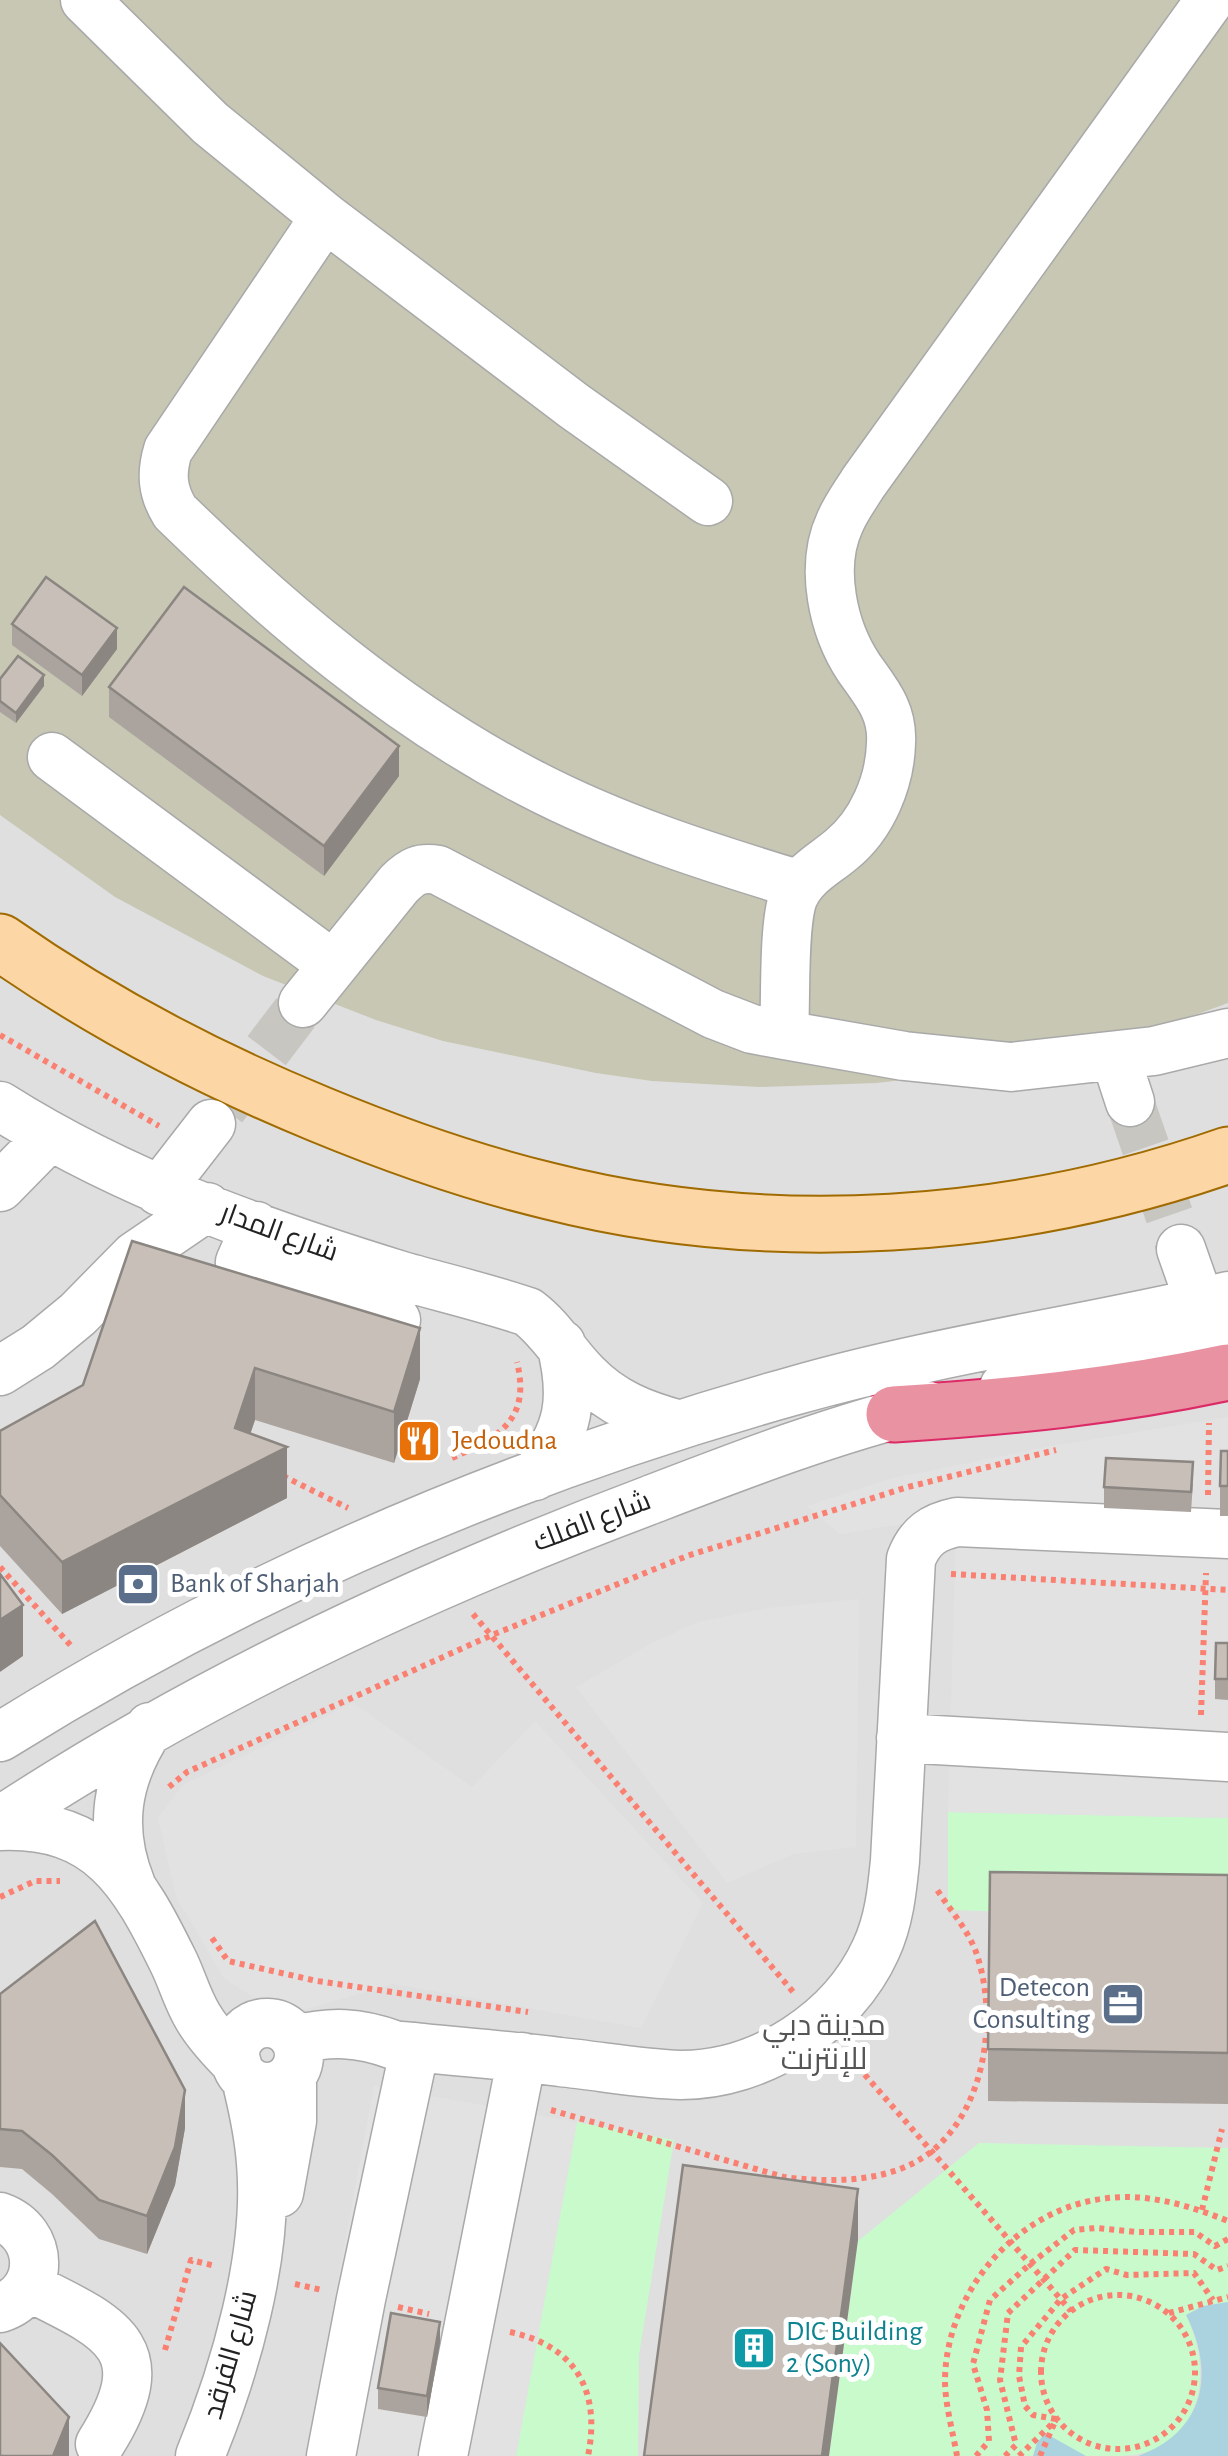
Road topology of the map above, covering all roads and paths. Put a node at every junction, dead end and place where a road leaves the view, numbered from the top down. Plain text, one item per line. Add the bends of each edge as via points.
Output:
1 (85, 0) edge
2 (1210, 0) edge
3 (325, 216) junction
4 (708, 501) dead end
5 (52, 757) dead end
6 (800, 885) junction
7 (0, 942) edge
8 (332, 964) junction
9 (303, 1003) tunnel mouth
10 (1228, 1033) edge
11 (0, 1035) edge
12 (784, 1035) junction
13 (1115, 1056) junction
14 (1130, 1102) tunnel mouth
15 (0, 1106) edge
16 (204, 1133) joint
17 (50, 1137) junction
18 (1228, 1155) edge
19 (148, 1185) junction
20 (0, 1188) edge
21 (207, 1207) junction
22 (256, 1226) junction
23 (1181, 1248) tunnel mouth
24 (112, 1276) junction
25 (1219, 1310) edge
26 (396, 1320) edge
27 (561, 1344) junction
28 (516, 1359) dead end
29 (0, 1371) edge
30 (1218, 1394) edge
31 (894, 1414) junction
32 (680, 1425) junction
33 (1073, 1446) dead end
34 (443, 1462) dead end
35 (276, 1473) edge
36 (534, 1476) junction
37 (360, 1498) dead end
38 (343, 1506) junction
39 (356, 1510) dead end
40 (1218, 1533) edge
41 (0, 1567) edge
42 (951, 1574) dead end
43 (1206, 1589) junction
44 (1228, 1590) edge
45 (488, 1608) dead end
46 (56, 1629) dead end
47 (492, 1635) junction
48 (150, 1727) junction
49 (0, 1736) edge
50 (901, 1738) junction
51 (1214, 1756) edge
52 (158, 1795) dead end
53 (0, 1824) edge
54 (132, 1888) junction
55 (206, 1928) dead end
56 (546, 2014) dead end
57 (820, 2024) junction
58 (404, 2046) junction
59 (272, 2057) junction
60 (522, 2057) junction
61 (1222, 2128) dead end
62 (1202, 2210) junction
63 (4, 2213) edge
64 (1228, 2220) edge
65 (1228, 2239) edge
66 (1009, 2240) junction
67 (256, 2264) junction
68 (1030, 2264) junction
69 (1228, 2266) edge
70 (1042, 2279) junction
71 (1228, 2297) edge
72 (1061, 2299) junction
73 (13, 2300) edge
74 (1213, 2300) junction
75 (1071, 2311) junction
76 (1167, 2313) junction
77 (177, 2358) dead end
78 (1057, 2419) junction
79 (93, 2437) dead end
80 (200, 2456) edge
81 (331, 2456) edge
82 (444, 2456) edge
83 (958, 2456) edge
84 (976, 2456) edge
85 (1004, 2456) edge
86 (1019, 2456) edge
87 (1040, 2456) edge

1 - 3 street via 210,123
2 - 6 street via 838,524 831,568 835,613 850,653 886,706 892,739 886,778 864,825
3 - 4 street
3 - 6 street via 168,450 163,482 175,512 330,650 528,782 586,810
5 - 8 street
6 - 12 street via 790,916
7 - 18 main road via 153,1036 334,1120 467,1169 656,1211 761,1222 972,1215 1076,1198
8 - 9 street
8 - 12 street via 410,873 438,870 712,1014
10 - 13 street
11 - 16 path via 148,1122
12 - 13 street via 1011,1067
13 - 14 street
15 - 17 street, شارع المدار
16 - 19 street
17 - 19 street, شارع المدار
17 - 20 street
19 - 21 street, شارع المدار
19 - 24 street
21 - 22 street, شارع المدار
21 - 24 street
22 - 26 street via 241,1267
22 - 27 street, شارع المدار via 528,1312
23 - 25 street
24 - 29 street via 78,1314
25 - 31 street, شارع الفلك
25 - 32 street via 909,1361
27 - 32 street, شارع المدار via 611,1399
27 - 36 street via 570,1378 568,1414 556,1447
28 - 34 path via 520,1394 506,1427 494,1440
30 - 31 highway via 1149,1389
30 - 40 path
31 - 48 street, شارع الفلك via 554,1536
32 - 36 street
33 - 47 path via 908,1487 687,1556
35 - 38 path
36 - 49 street via 221,1610
37 - 38 path
38 - 39 path
40 - 43 path
40 - 50 street via 1074,1509 957,1522 928,1532 911,1559
41 - 46 path
42 - 43 path
43 - 44 path
43 - 51 path
45 - 47 path via 472,1614
47 - 52 path via 187,1772
47 - 57 path
48 - 53 street, شارع الفلك
48 - 54 street via 133,1753 116,1812
50 - 51 street
50 - 57 street via 890,1906 876,1950
53 - 54 street via 75,1837
54 - 59 street via 175,1963
55 - 56 path via 228,1962
57 - 60 street via 732,2068 682,2075
57 - 66 path
58 - 59 street via 347,2060
58 - 60 street
58 - 81 street
59 - 67 street, شارع الفرقد via 292,2121 286,2166
60 - 82 street
61 - 62 path
62 - 64 path
62 - 66 path via 1152,2198 1101,2198 1052,2213
63 - 73 street via 33,2247 36,2261
65 - 68 path via 1215,2246 1195,2232 1074,2230
66 - 68 path
66 - 83 path via 975,2281 953,2329 945,2381
67 - 77 path via 192,2260 164,2354
67 - 80 street, شارع الفرقد
68 - 70 path
68 - 84 path via 990,2300 973,2364 989,2441
69 - 70 path via 1216,2270 1194,2254 1075,2250
70 - 72 path
70 - 85 path via 1008,2314 1000,2380 1016,2445
71 - 74 path
72 - 74 path via 1106,2269 1127,2275 1194,2273
72 - 75 path
72 - 78 path via 1021,2347 1019,2376 1025,2406 1033,2415
73 - 79 street via 98,2353 105,2385
74 - 76 path
75 - 76 path via 1120,2295
75 - 78 path via 1051,2334 1042,2362 1044,2392
76 - 78 path via 1188,2340 1196,2373 1178,2421 1150,2442 1117,2449 1083,2441
78 - 86 path
78 - 87 path

